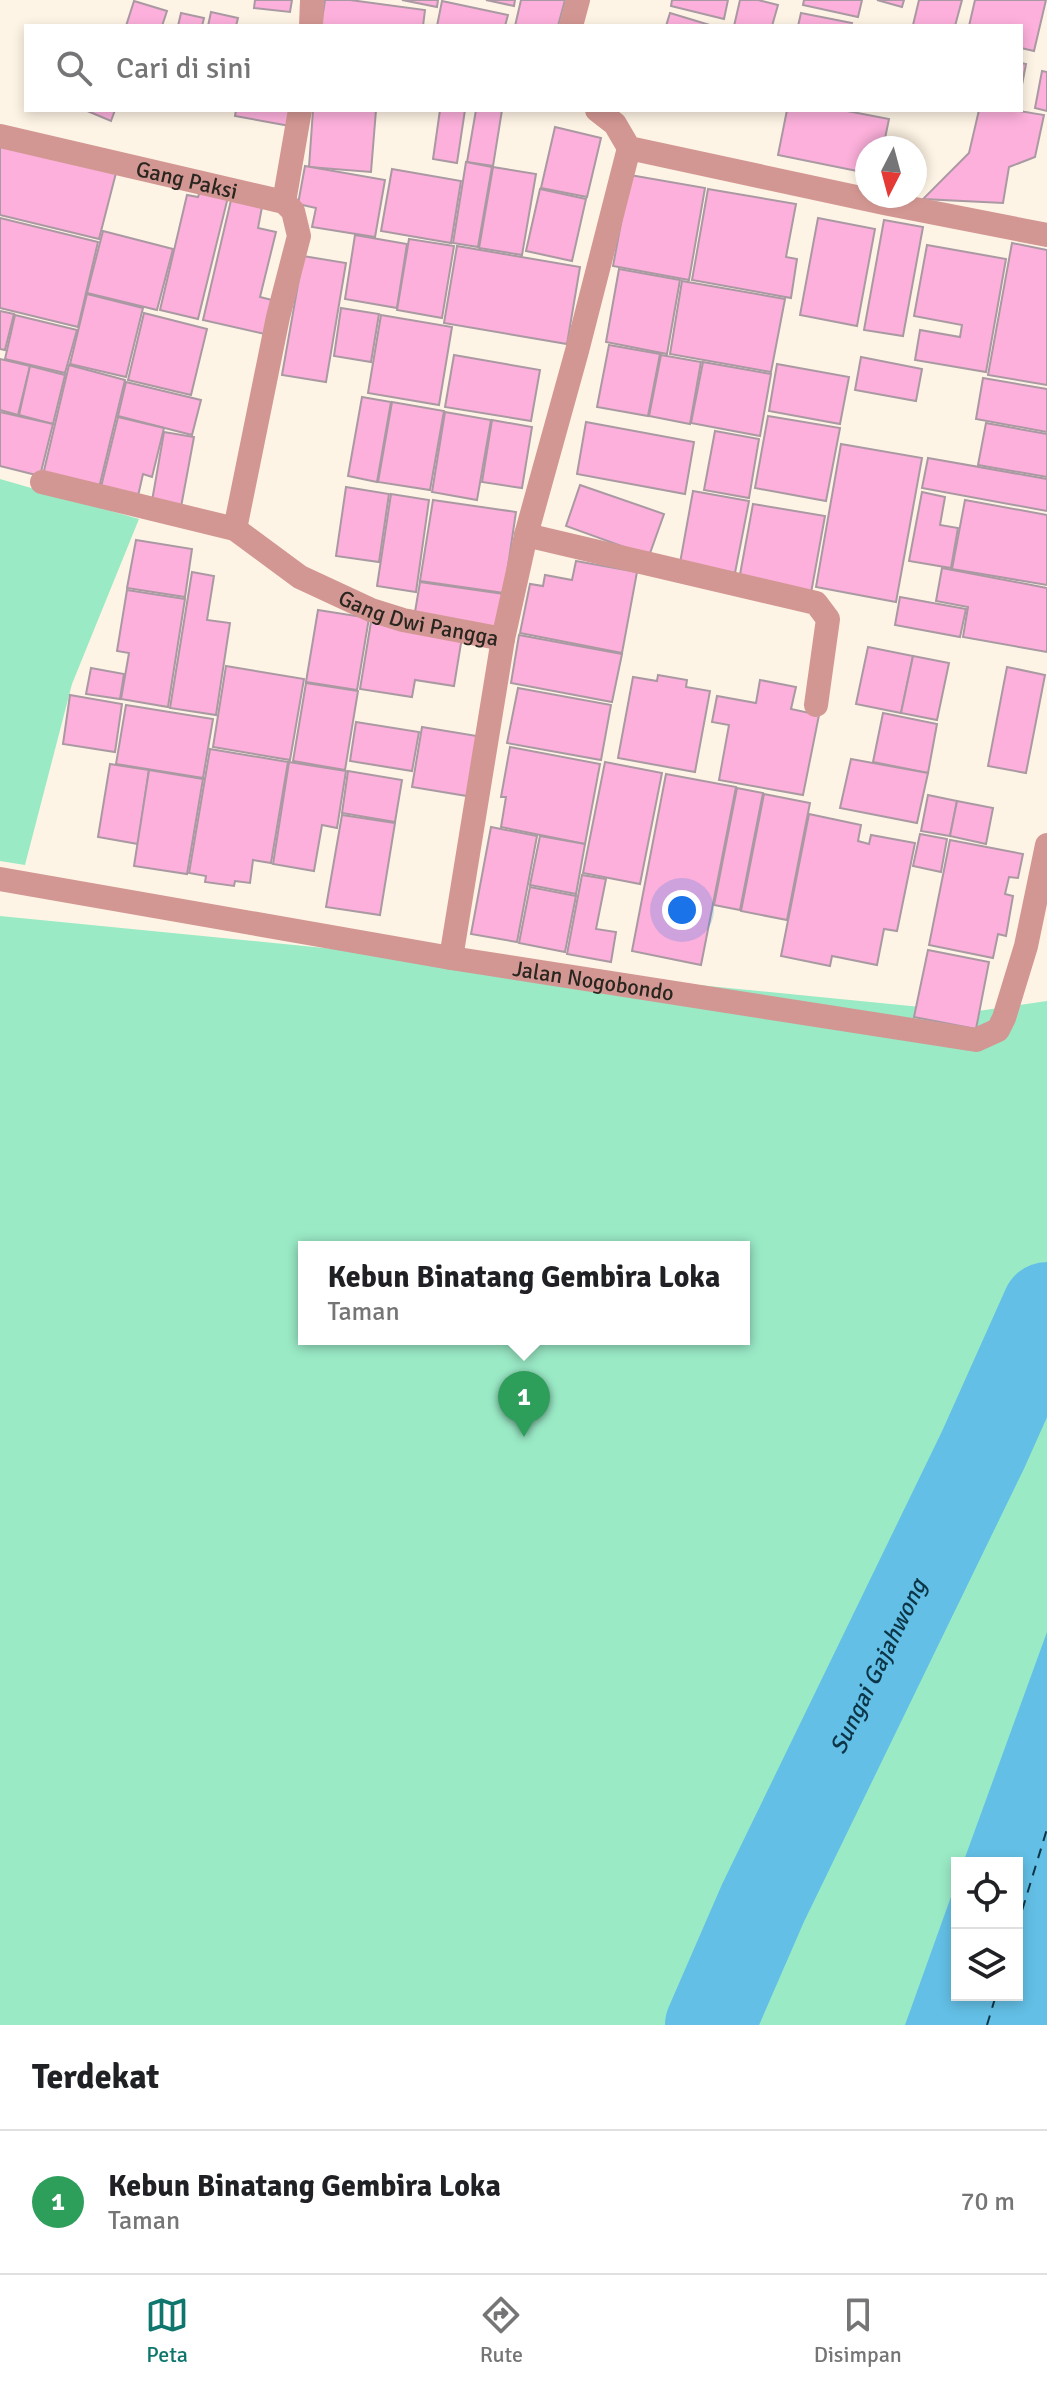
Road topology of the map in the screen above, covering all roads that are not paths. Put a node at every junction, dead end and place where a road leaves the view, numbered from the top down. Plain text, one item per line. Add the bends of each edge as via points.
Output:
1 (312, 0) edge
2 (578, 0) edge
3 (311, 24) edge
4 (572, 24) edge
5 (300, 112) edge
6 (600, 112) edge
7 (0, 136) edge
8 (629, 148) junction
9 (284, 202) junction
10 (1047, 235) edge
11 (42, 482) dead end
12 (235, 529) junction
13 (526, 535) junction
14 (503, 639) junction
15 (816, 705) dead end
16 (1047, 845) edge
17 (0, 879) edge
18 (451, 958) junction

1 - 3 street
2 - 4 street
5 - 9 street
6 - 8 street via 615,124
7 - 9 street, Gang Paksi
8 - 10 street
8 - 13 street, Gang Dwi Pangga
9 - 12 street via 293,211 299,236
11 - 12 street
12 - 14 street, Gang Dwi Pangga via 300,577 371,610
13 - 14 street, Gang Dwi Pangga
13 - 15 street via 816,603 828,619
14 - 18 street
16 - 18 street, Jalan Nogobondo via 1004,1018 998,1030 976,1040
17 - 18 street, Jalan Nogobondo

